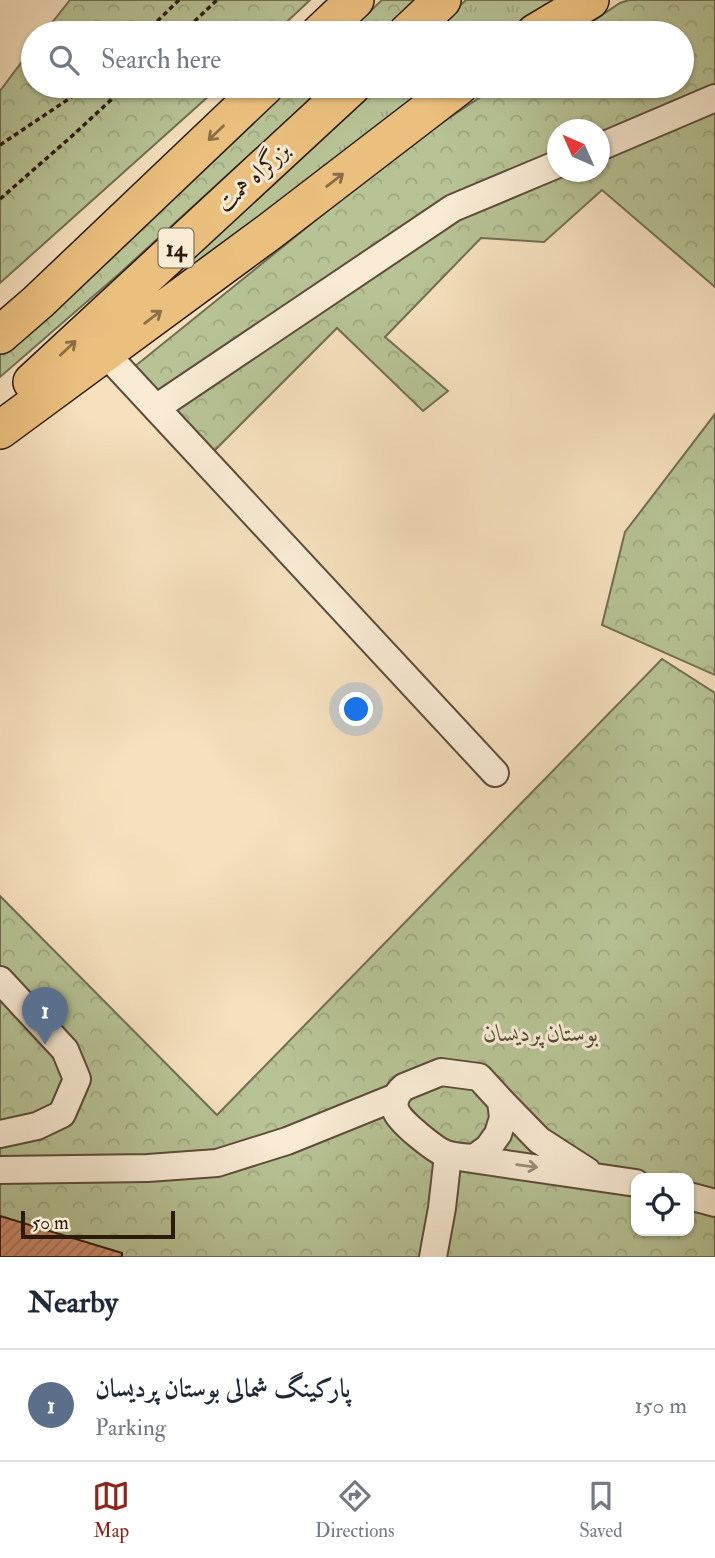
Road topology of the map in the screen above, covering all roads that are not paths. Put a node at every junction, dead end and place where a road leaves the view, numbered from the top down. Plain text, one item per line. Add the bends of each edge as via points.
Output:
1 (442, 0) edge
2 (590, 0) edge
3 (353, 1) edge
4 (332, 21) edge
5 (420, 21) edge
6 (555, 21) edge
7 (252, 98) edge
8 (339, 98) edge
9 (443, 98) edge
10 (715, 98) edge
11 (610, 143) edge
12 (547, 169) edge
13 (0, 334) edge
14 (105, 353) junction
15 (156, 408) junction
16 (0, 411) edge
17 (0, 430) edge
18 (495, 773) dead end
19 (0, 980) edge
20 (396, 1097) junction
21 (501, 1101) junction
22 (0, 1134) edge
23 (454, 1156) junction
24 (0, 1170) edge
25 (594, 1176) junction
26 (631, 1182) edge
27 (694, 1197) edge
28 (715, 1203) edge
29 (433, 1257) edge

1 - 5 highway
2 - 6 highway
3 - 4 highway
7 -> 13 highway, 14
16 -> 8 highway, بزرگراه همت / 14
14 -> 9 highway
10 - 11 lane
12 - 15 lane via 453,208
14 - 15 lane
14 - 17 highway
15 - 18 lane
19 - 22 lane via 65,1050 77,1079 62,1114 37,1126
20 - 21 lane via 404,1087 441,1072 479,1077
20 - 23 lane via 398,1115 435,1149
20 - 24 lane via 287,1141 217,1163
21 - 23 lane via 503,1118 488,1148 474,1158
21 - 25 lane via 539,1140
23 -> 25 lane
23 - 29 lane
25 - 26 lane
27 - 28 lane

